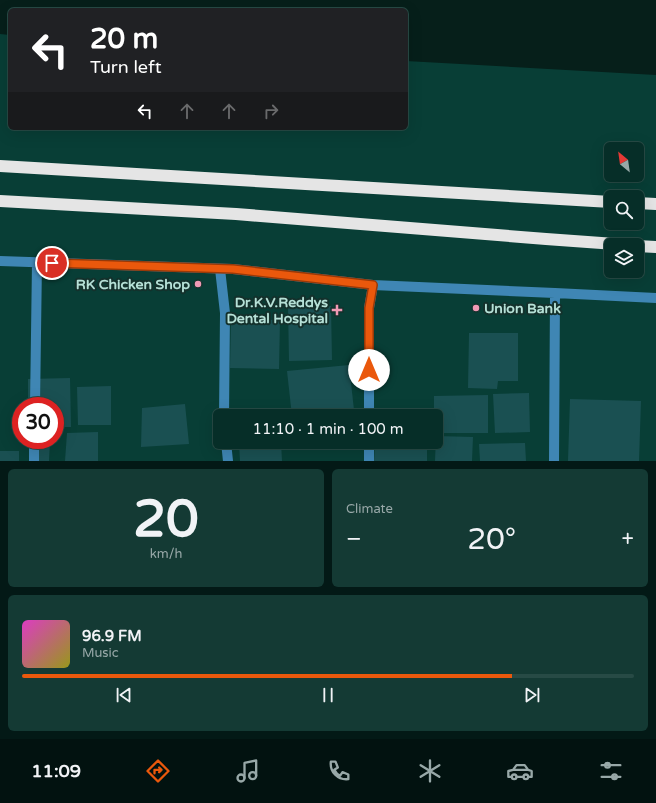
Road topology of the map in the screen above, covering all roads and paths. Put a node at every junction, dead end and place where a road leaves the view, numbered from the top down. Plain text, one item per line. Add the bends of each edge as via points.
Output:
1 (0, 166) edge
2 (0, 201) edge
3 (604, 202) edge
4 (644, 203) edge
5 (656, 204) edge
6 (604, 243) edge
7 (644, 246) edge
8 (656, 247) edge
9 (0, 261) edge
10 (37, 262) junction
11 (220, 268) junction
12 (373, 285) junction
13 (555, 293) junction
14 (656, 298) edge
15 (35, 397) edge
16 (224, 409) edge
17 (369, 409) edge
18 (34, 449) edge
19 (227, 449) edge
20 (369, 449) edge
21 (34, 461) edge
22 (228, 461) edge
23 (369, 461) edge
24 (554, 461) edge

1 - 3 highway
2 - 6 highway via 236,214
4 - 5 highway
7 - 8 highway
9 - 10 street
10 - 11 street
10 - 15 street
11 - 12 street
11 - 16 street via 225,313
12 - 13 street
12 - 17 street via 369,308
13 - 14 street
13 - 24 street
18 - 21 street
19 - 22 street
20 - 23 street

